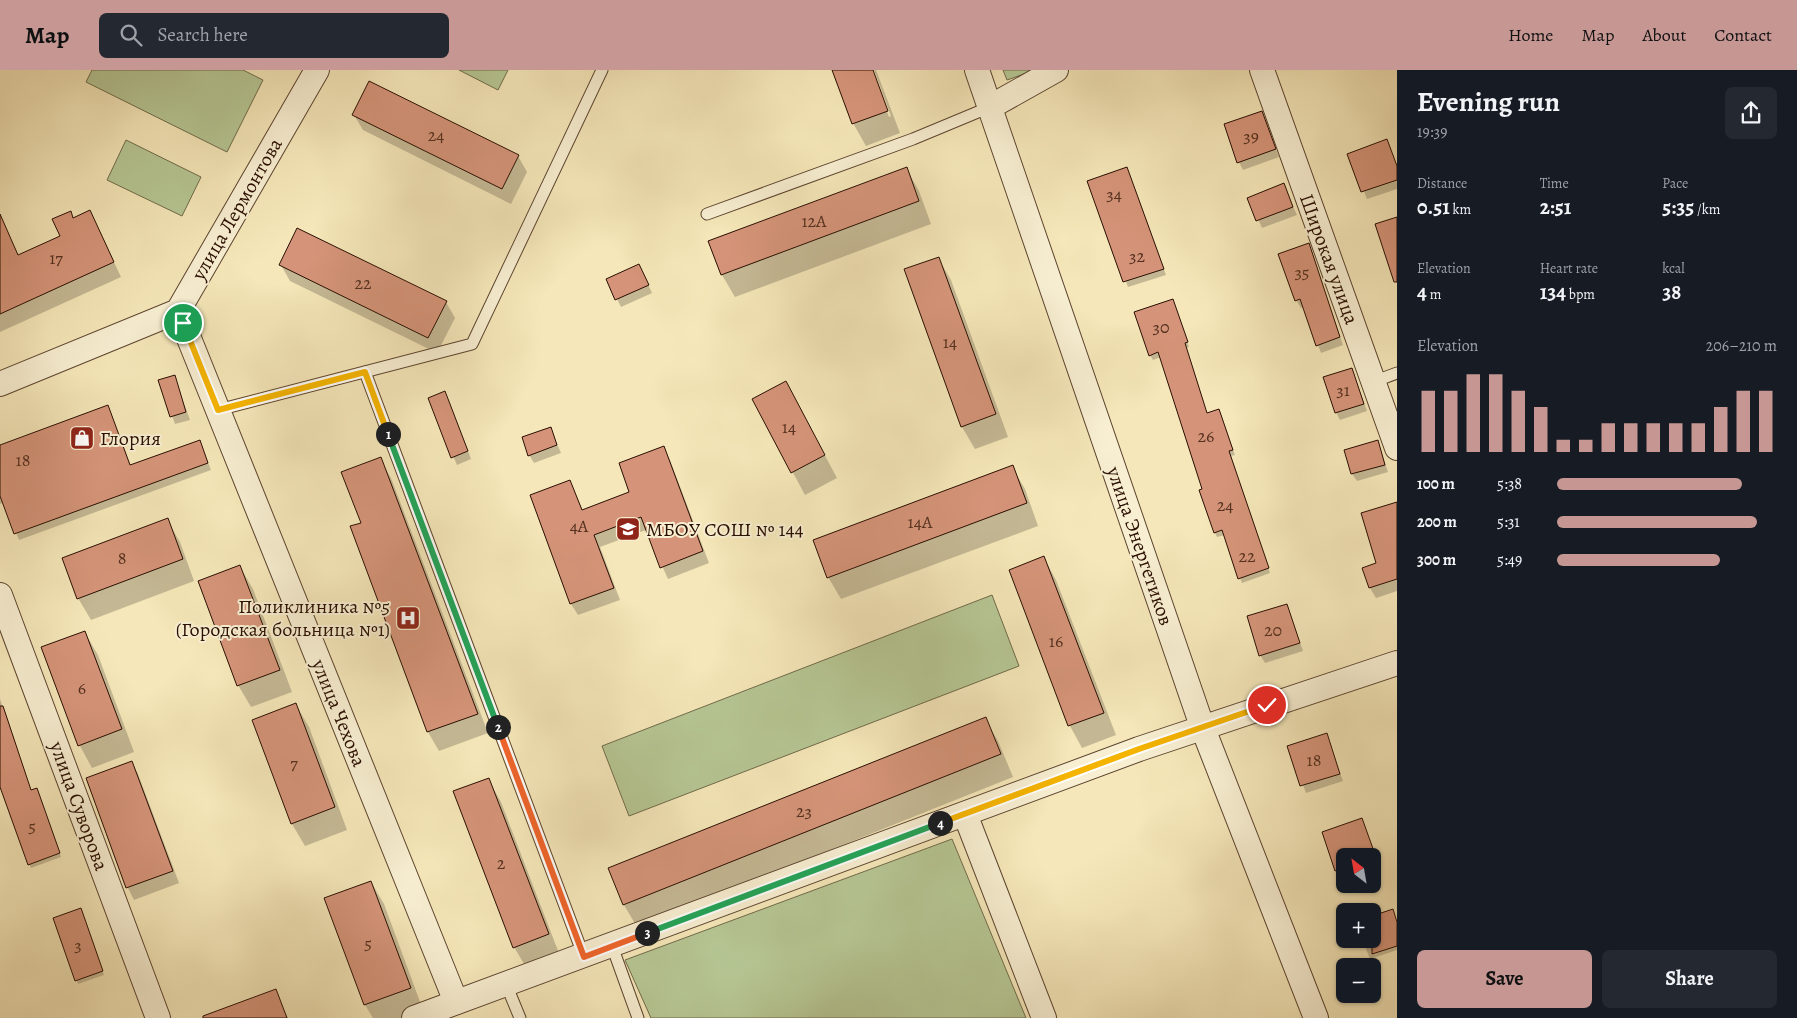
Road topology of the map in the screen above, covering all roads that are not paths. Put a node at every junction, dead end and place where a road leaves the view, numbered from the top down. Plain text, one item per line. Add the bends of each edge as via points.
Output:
1 (317, 70) edge
2 (602, 70) edge
3 (977, 70) edge
4 (1056, 70) edge
5 (1262, 70) edge
6 (990, 107) junction
7 (707, 214) dead end
8 (178, 311) junction
9 (365, 372) junction
10 (1397, 373) edge
11 (1373, 382) junction
12 (0, 384) edge
13 (218, 410) junction
14 (1397, 448) edge
15 (0, 595) edge
16 (1397, 663) edge
17 (1202, 726) junction
18 (965, 814) junction
19 (612, 946) junction
20 (584, 957) junction
21 (506, 984) junction
22 (456, 1002) junction
23 (158, 1018) edge
24 (414, 1018) edge
25 (520, 1018) edge
26 (638, 1018) edge
27 (1044, 1018) edge
28 (1316, 1018) edge

1 - 8 street, улица Лермонтова
2 - 9 lane via 472,344
3 - 6 street, улица Энергетиков
4 - 6 street
5 - 11 street, Широкая улица
6 - 7 lane via 913,139
6 - 17 street, улица Энергетиков
8 - 12 street
8 - 13 street, улица Чехова
9 - 13 lane
9 - 20 lane
10 - 11 lane
11 - 14 street, Широкая улица
13 - 22 street, улица Чехова
15 - 23 street, улица Суворова
16 - 17 street
17 - 18 street
17 - 28 street, улица Энергетиков
18 - 19 street
18 - 27 street
19 - 20 street
19 - 26 lane
20 - 21 street
21 - 22 street
21 - 25 lane
22 - 24 street

